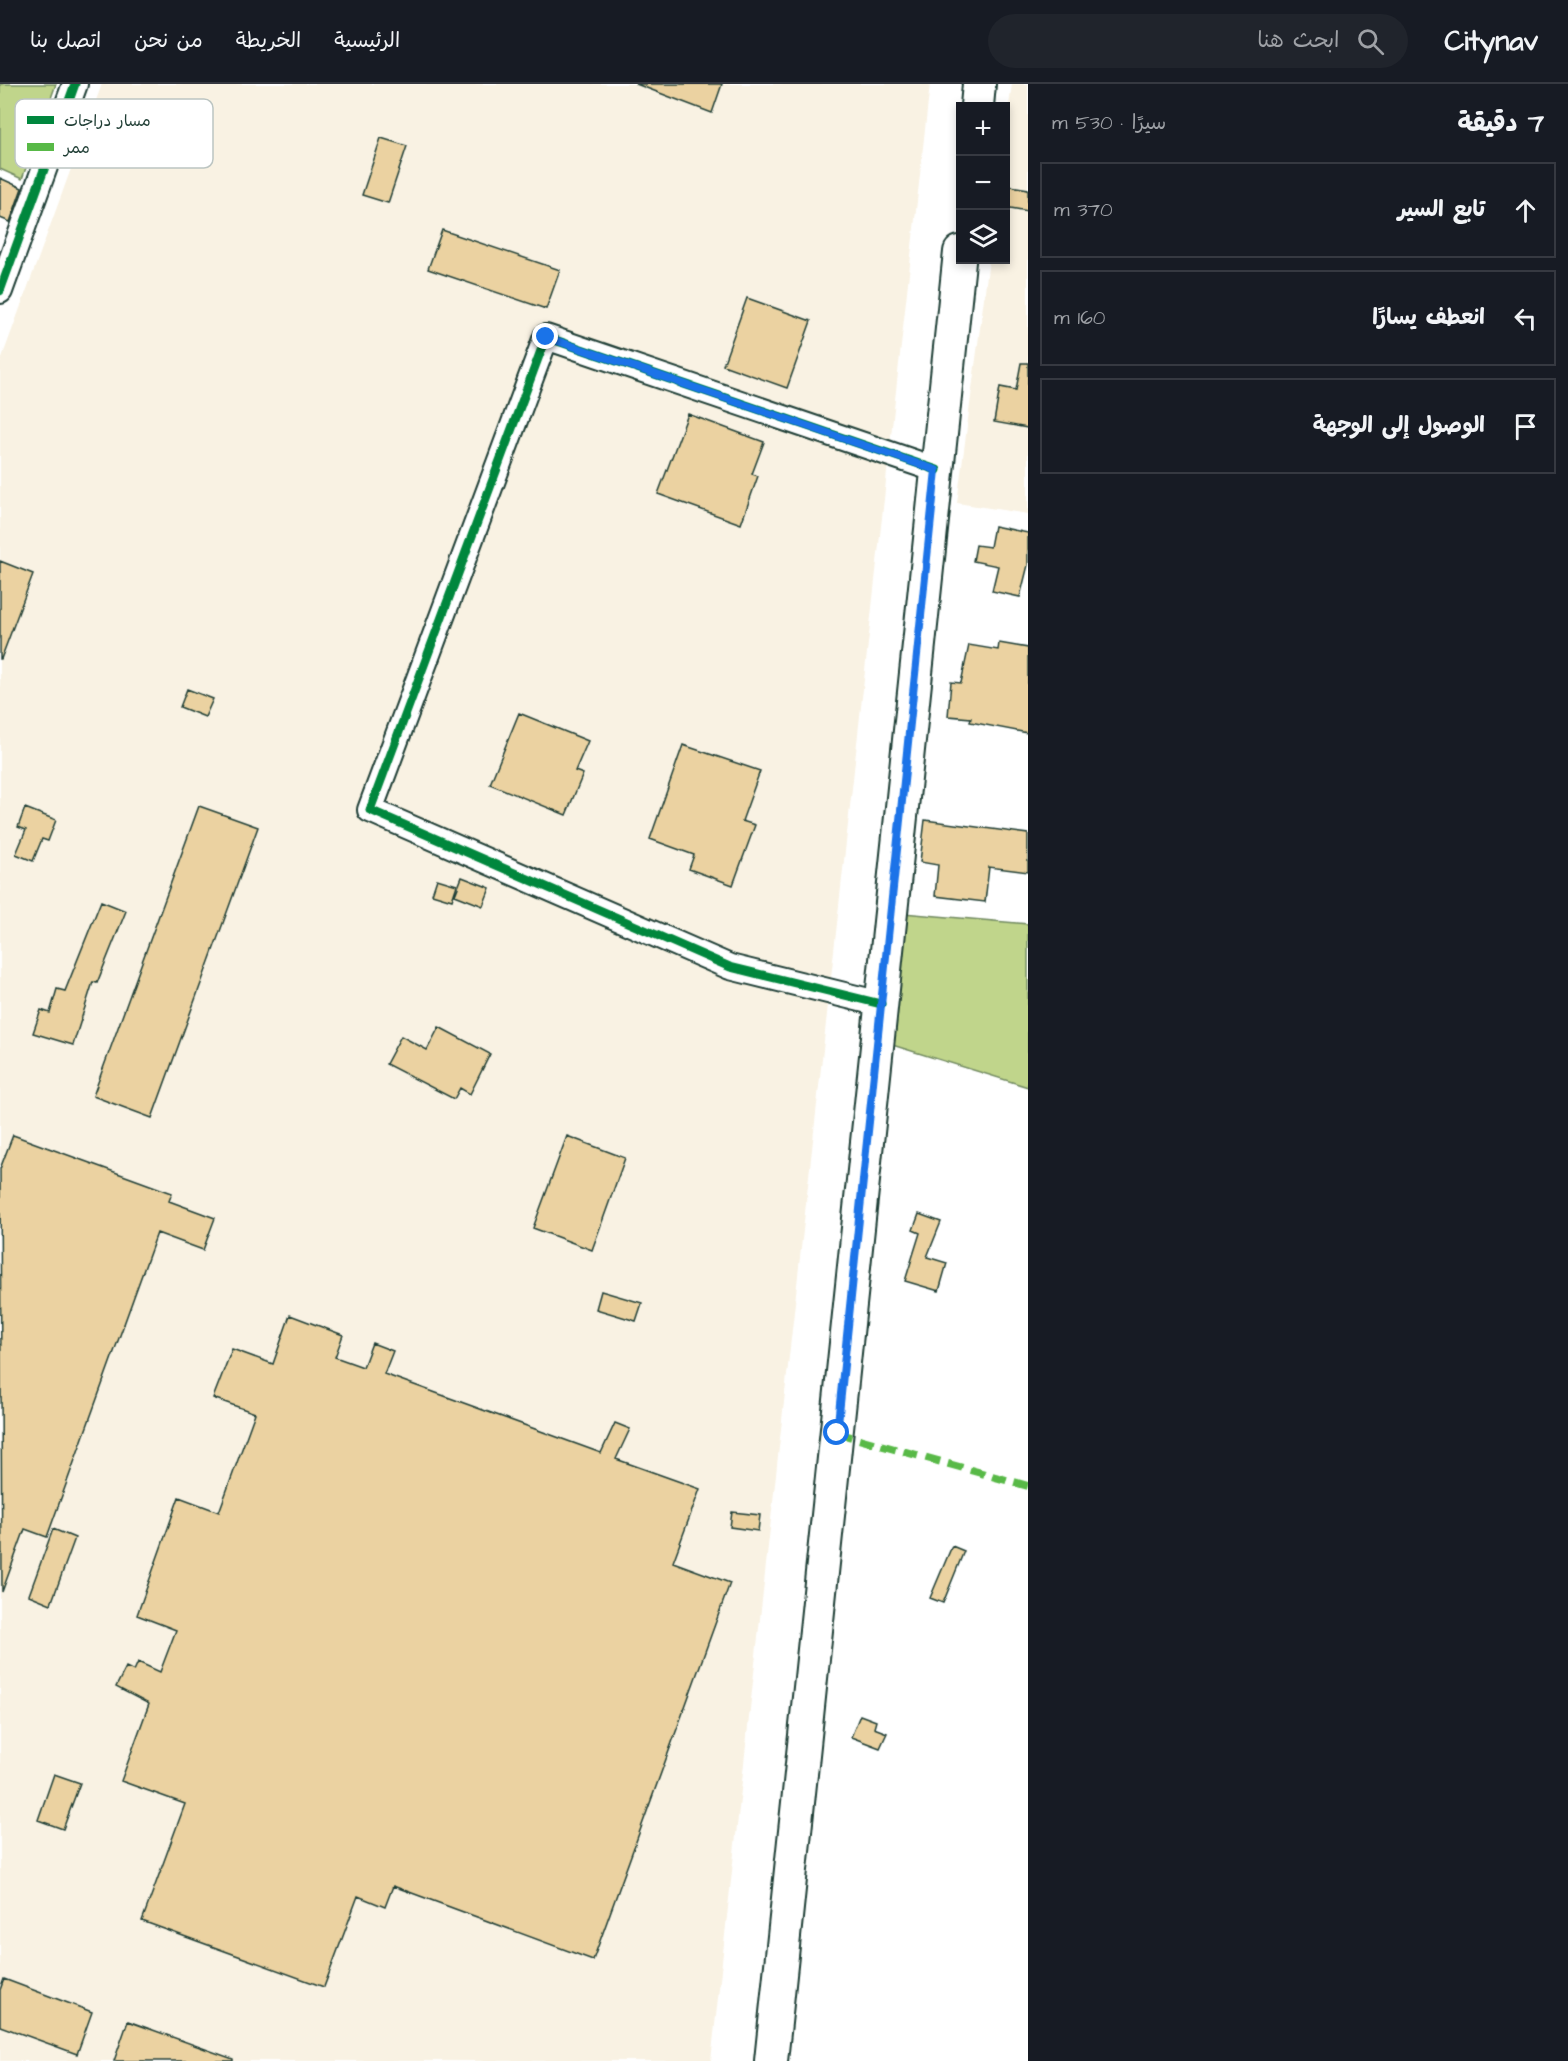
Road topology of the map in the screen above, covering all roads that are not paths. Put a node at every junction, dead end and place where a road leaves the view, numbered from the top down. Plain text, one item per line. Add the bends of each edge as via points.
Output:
1 (75, 84) edge
2 (979, 84) edge
3 (70, 99) edge
4 (977, 102) edge
5 (45, 168) edge
6 (959, 264) edge
7 (0, 291) edge
8 (936, 470) junction
9 (881, 1004) junction
10 (771, 2061) edge

1 - 3 street
2 - 4 main road
5 - 7 street
6 - 8 main road
8 - 9 main road
8 - 9 street via 546,337 370,810 730,967
9 - 10 main road

